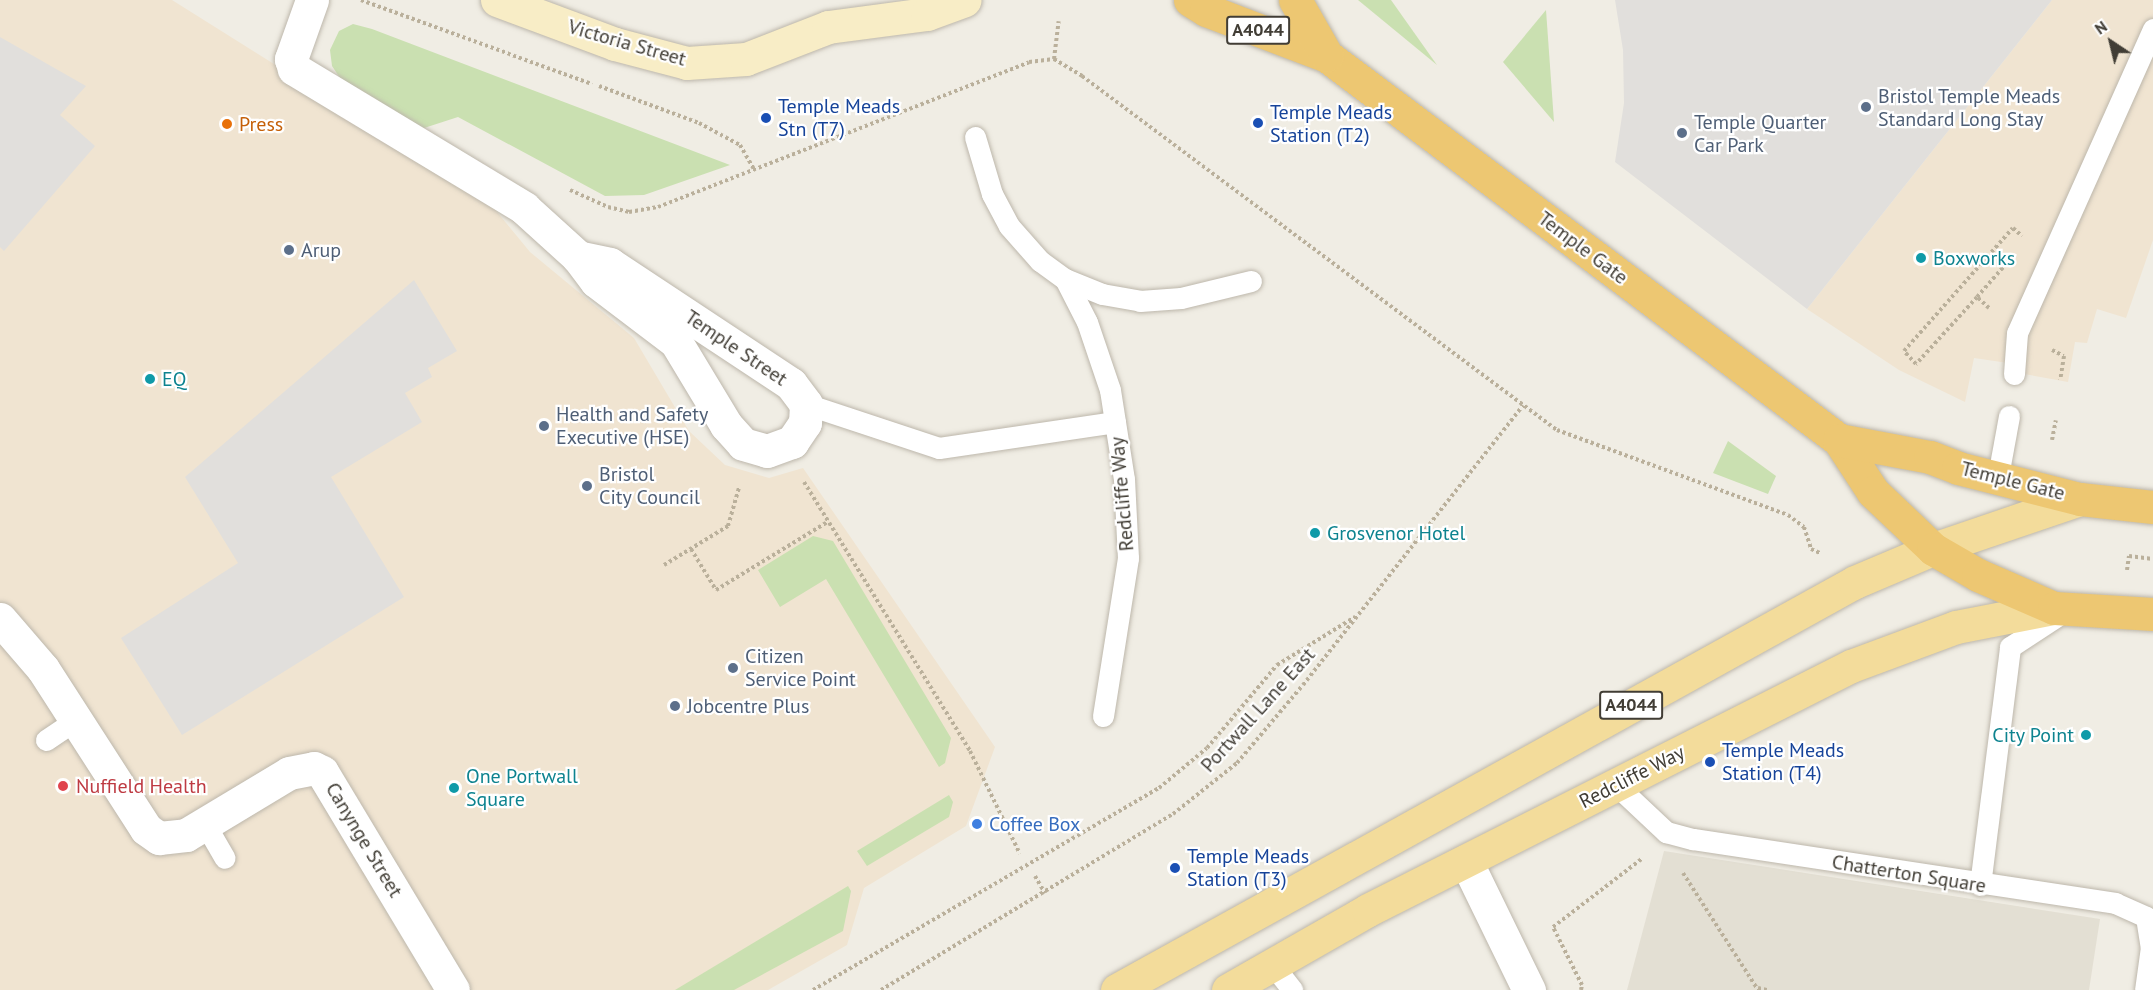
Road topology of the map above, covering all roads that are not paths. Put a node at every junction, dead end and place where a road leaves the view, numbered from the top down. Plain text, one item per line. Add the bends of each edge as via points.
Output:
1 (312, 0) edge
2 (497, 0) edge
3 (855, 0) edge
4 (965, 0) edge
5 (1190, 0) edge
6 (1295, 0) edge
7 (828, 27) junction
8 (2153, 29) edge
9 (1327, 56) junction
10 (975, 137) dead end
11 (578, 257) junction
12 (1065, 279) junction
13 (1251, 280) dead end
14 (2014, 374) dead end
15 (806, 404) junction
16 (2009, 416) dead end
17 (1116, 422) junction
18 (1839, 440) junction
19 (1998, 476) junction
20 (2080, 499) junction
21 (2153, 507) edge
22 (1933, 549) junction
23 (2062, 608) junction
24 (2153, 615) edge
25 (0, 619) edge
26 (1103, 716) dead end
27 (76, 720) junction
28 (46, 740) dead end
29 (1616, 785) junction
30 (205, 824) junction
31 (225, 858) dead end
32 (1466, 861) junction
33 (1980, 885) junction
34 (2149, 917) edge
35 (1272, 964) junction
36 (453, 990) edge
37 (1117, 990) edge
38 (1228, 990) edge
39 (1292, 990) edge
40 (1529, 990) edge
41 (2145, 990) edge

1 - 11 street, Temple Street via 291,59 294,69 524,208
2 - 7 main road, Victoria Street via 615,44 687,63 746,59
3 - 7 main road, Victoria Street
4 - 7 main road, Victoria Street via 927,14
5 - 9 highway, Temple Gate / A4044 via 1206,10
6 - 9 highway, Temple Gate / A4044
8 - 14 lane via 2017,333
9 - 18 highway, Temple Gate / A4044
10 - 12 lane via 992,194 1009,226 1040,261
11 - 15 street, Temple Street via 610,264 791,384
11 - 15 street, Temple Street via 596,281 676,342 726,425 743,444 767,452 792,442 805,423
12 - 13 lane via 1102,294 1140,301 1181,298
12 - 17 lane, Redcliffe Way via 1087,322 1110,390
15 - 17 lane via 939,448
16 - 19 lane
17 - 26 lane, Redcliffe Way via 1128,558
18 - 19 highway, Temple Gate / A4044 via 1930,457 1958,468
18 - 22 highway, Temple Gate / A4044 via 1873,492
19 - 20 highway, Temple Gate / A4044
20 - 21 highway, Temple Gate
20 - 22 main road, A4044
22 - 23 highway, Temple Gate / A4044 via 1978,575
22 - 37 main road, A4044 via 1855,582
23 - 24 highway, Temple Gate
23 - 29 main road, Redcliffe Way via 1956,627 1851,666
23 - 33 lane via 2010,646
25 - 27 street, Canynge Street via 43,669
27 - 28 lane
27 - 30 street, Canynge Street via 146,829 159,838 172,839
29 - 32 main road, Redcliffe Way
29 - 33 lane, Chatterton Square via 1665,837
30 - 31 lane
30 - 36 street, Canynge Street via 289,774 314,768 322,772
32 - 35 main road, Redcliffe Way
32 - 40 street
33 - 34 lane, Chatterton Square via 2115,903
34 - 41 lane, Chatterton Square via 2151,947
35 - 38 main road, Redcliffe Way
35 - 39 lane

